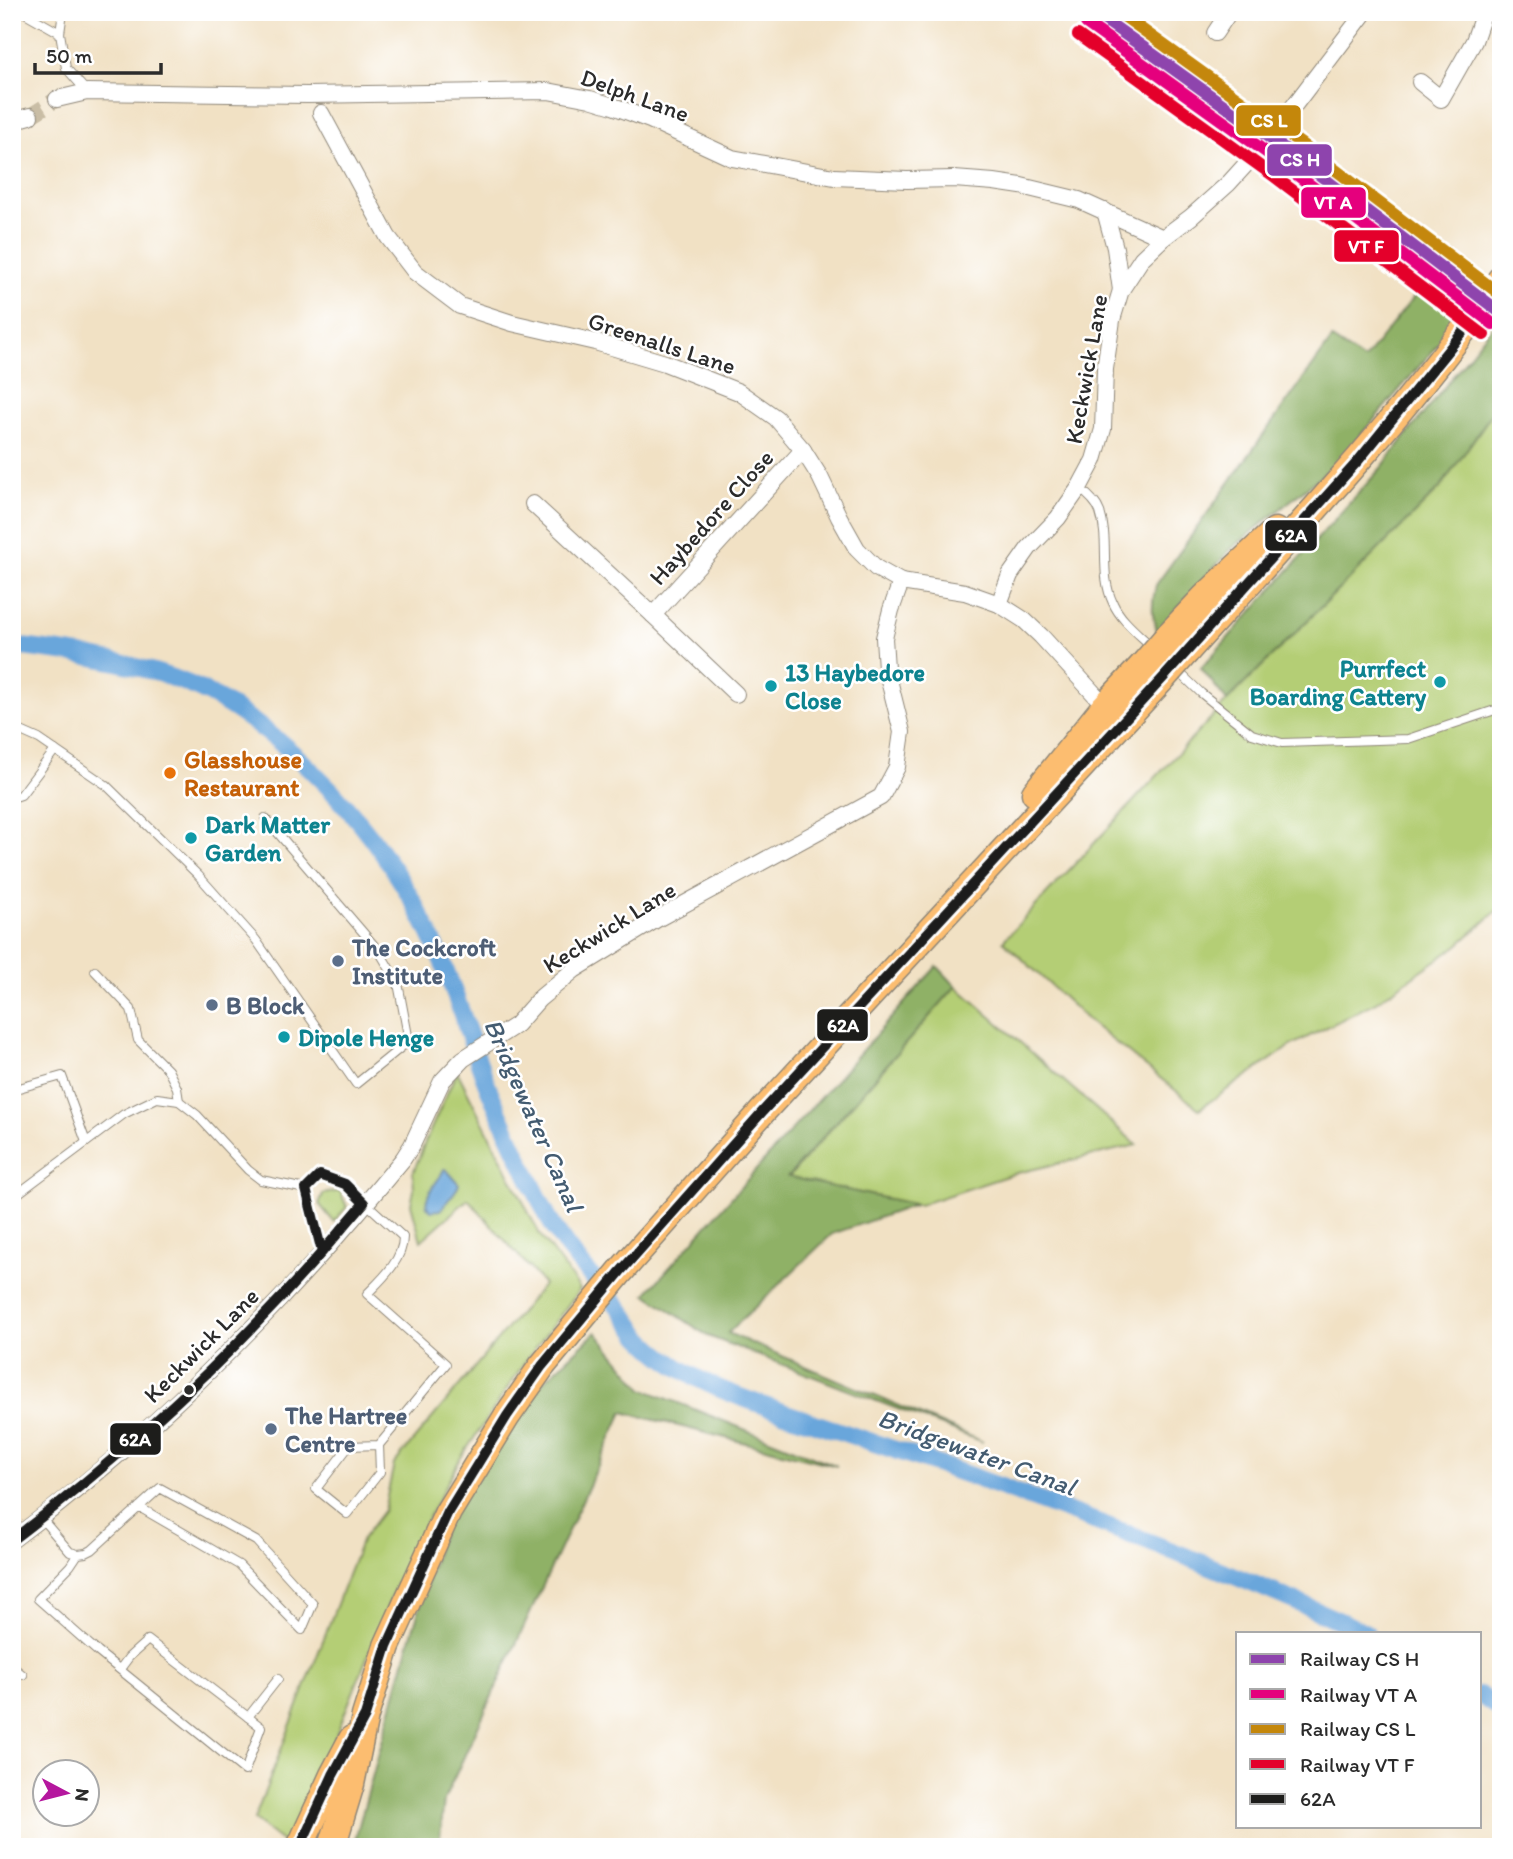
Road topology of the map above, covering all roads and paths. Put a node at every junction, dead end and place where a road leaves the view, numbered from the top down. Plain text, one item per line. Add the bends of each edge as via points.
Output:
1 (23, 12) edge
2 (63, 12) edge
3 (1229, 12) edge
4 (1365, 12) edge
5 (1484, 12) edge
6 (60, 33) junction
7 (1215, 33) dead end
8 (1420, 82) dead end
9 (87, 92) junction
10 (57, 99) tunnel mouth
11 (321, 113) dead end
12 (30, 116) tunnel mouth
13 (12, 121) edge
14 (1105, 211) junction
15 (1163, 239) junction
16 (1501, 279) edge
17 (1121, 290) junction
18 (803, 450) junction
19 (1079, 488) junction
20 (533, 504) dead end
21 (901, 582) junction
22 (999, 604) junction
23 (653, 615) junction
24 (736, 694) dead end
25 (1501, 708) edge
26 (1113, 714) junction
27 (12, 727) edge
28 (55, 750) junction
29 (12, 798) edge
30 (265, 818) dead end
31 (95, 971) dead end
32 (12, 1090) edge
33 (179, 1101) junction
34 (86, 1142) junction
35 (306, 1189) junction
36 (12, 1198) edge
37 (364, 1203) junction
38 (322, 1252) junction
39 (379, 1445) junction
40 (139, 1507) junction
41 (41, 1518) junction
42 (12, 1540) edge
43 (78, 1554) junction
44 (12, 1667) edge
45 (120, 1669) junction
46 (23, 1675) dead end
47 (278, 1679) dead end
48 (365, 1716) junction
49 (248, 1717) junction
50 (300, 1847) edge
51 (332, 1847) edge

1 - 6 lane
2 - 6 lane
3 - 7 street
4 - 15 street, Keckwick Lane via 1268,140 1229,183
5 - 8 street via 1474,41 1441,99
6 - 9 lane via 66,68
9 - 10 street, Delph Lane
9 - 14 street, Delph Lane via 548,91 613,106 732,158 834,177 994,182 1049,191
11 - 18 street, Greenalls Lane via 388,237 415,272 460,306 665,363 739,392 776,418
12 - 13 street
14 - 15 street, Delph Lane
14 - 17 street
15 - 17 street, Keckwick Lane via 1142,258
16 - 26 main road, bridge via 1357,461
17 - 19 street, Keckwick Lane via 1105,369 1103,429
18 - 21 street, Greenalls Lane via 857,549 876,568
18 - 23 street, Haybedore Close
19 - 22 street, Keckwick Lane via 1010,575
19 - 25 lane via 1100,511 1105,581 1119,612 1200,693 1252,734 1282,743 1408,739
20 - 23 street, Haybedore Close
21 - 22 street, Greenalls Lane via 965,592
21 - 37 street, Keckwick Lane via 884,638 886,668 902,732 897,767 881,797 657,919 574,970 516,1024 463,1059 442,1081 407,1152
22 - 26 street via 1024,620
23 - 24 street, Haybedore Close
26 - 48 main road via 956,902 763,1111 542,1366 448,1512 387,1646
27 - 28 lane
28 - 29 lane via 22,795
28 - 30 lane via 106,785 198,875 256,940 356,1084 409,1041 398,983 379,951
31 - 33 lane via 131,1009 138,1040 168,1070
32 - 34 lane via 62,1076
33 - 34 lane via 157,1098 124,1114
33 - 35 lane via 261,1180
34 - 36 lane
35 - 37 lane via 320,1175 345,1184
35 - 38 lane
37 - 38 street, Keckwick Lane
37 - 39 lane via 403,1237 387,1275 367,1294 446,1364
38 - 41 street, Keckwick Lane via 144,1434
39 - 39 lane via 380,1472 347,1514 316,1489 349,1446
40 - 40 lane via 160,1488 256,1541 313,1604 302,1630 239,1565
40 - 43 lane via 92,1550
41 - 42 street, Keckwick Lane
41 - 43 lane via 70,1552
43 - 45 lane via 38,1599
44 - 46 lane
45 - 49 lane via 148,1640
45 - 49 lane via 245,1771 261,1727
47 - 49 lane
48 - 50 main road
48 - 51 main road

